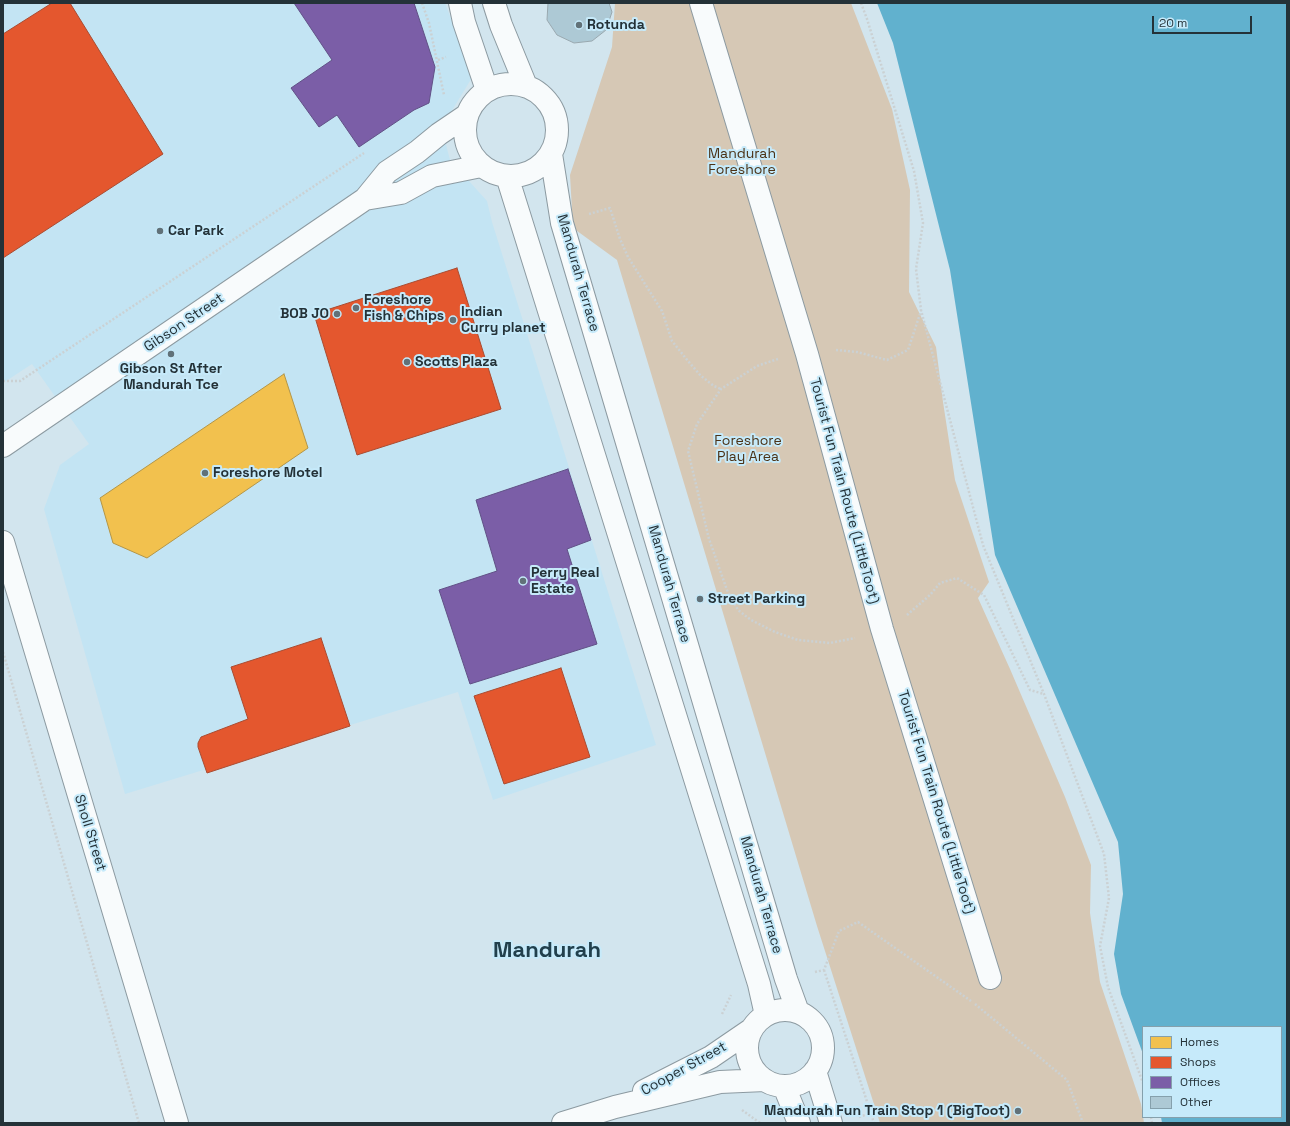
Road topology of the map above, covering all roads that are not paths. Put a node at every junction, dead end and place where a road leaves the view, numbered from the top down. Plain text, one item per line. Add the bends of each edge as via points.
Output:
1 (460, 3) edge
2 (494, 3) edge
3 (701, 3) edge
4 (526, 86) junction
5 (487, 90) junction
6 (467, 115) junction
7 (551, 154) junction
8 (481, 166) junction
9 (507, 176) junction
10 (365, 199) junction
11 (3, 446) edge
12 (3, 542) edge
13 (990, 978) dead end
14 (798, 1012) junction
15 (759, 1022) junction
16 (815, 1071) junction
17 (775, 1083) junction
18 (615, 1107) junction
19 (177, 1123) edge
20 (563, 1123) edge
21 (799, 1123) edge
22 (831, 1123) edge

1 - 5 street
2 - 4 street
3 - 13 street, Tourist Fun Train Route (LittleToot) via 807,354 882,629
4 - 5 street via 500,84
4 - 7 street via 539,92 555,113 557,141
5 - 6 street via 478,96
6 - 8 street via 466,143
6 - 10 street, Gibson Street via 387,172
7 - 9 street via 543,164 532,171
7 - 14 street, Mandurah Terrace via 562,223 786,979
8 - 9 street
8 - 10 street, Gibson Street via 432,176 401,193
9 - 15 street, Mandurah Terrace via 759,984
10 - 11 street, Gibson Street
12 - 19 street, Sholl Street
14 - 15 street via 777,1011
14 - 16 street via 808,1018 822,1037 821,1061
15 - 17 street via 748,1040 750,1063 756,1073
15 - 18 street, Cooper Street via 711,1057
16 - 17 street via 796,1084
16 - 22 street
17 - 18 street, Cooper Street via 720,1082
17 - 21 street
18 - 20 street, Cooper Street

